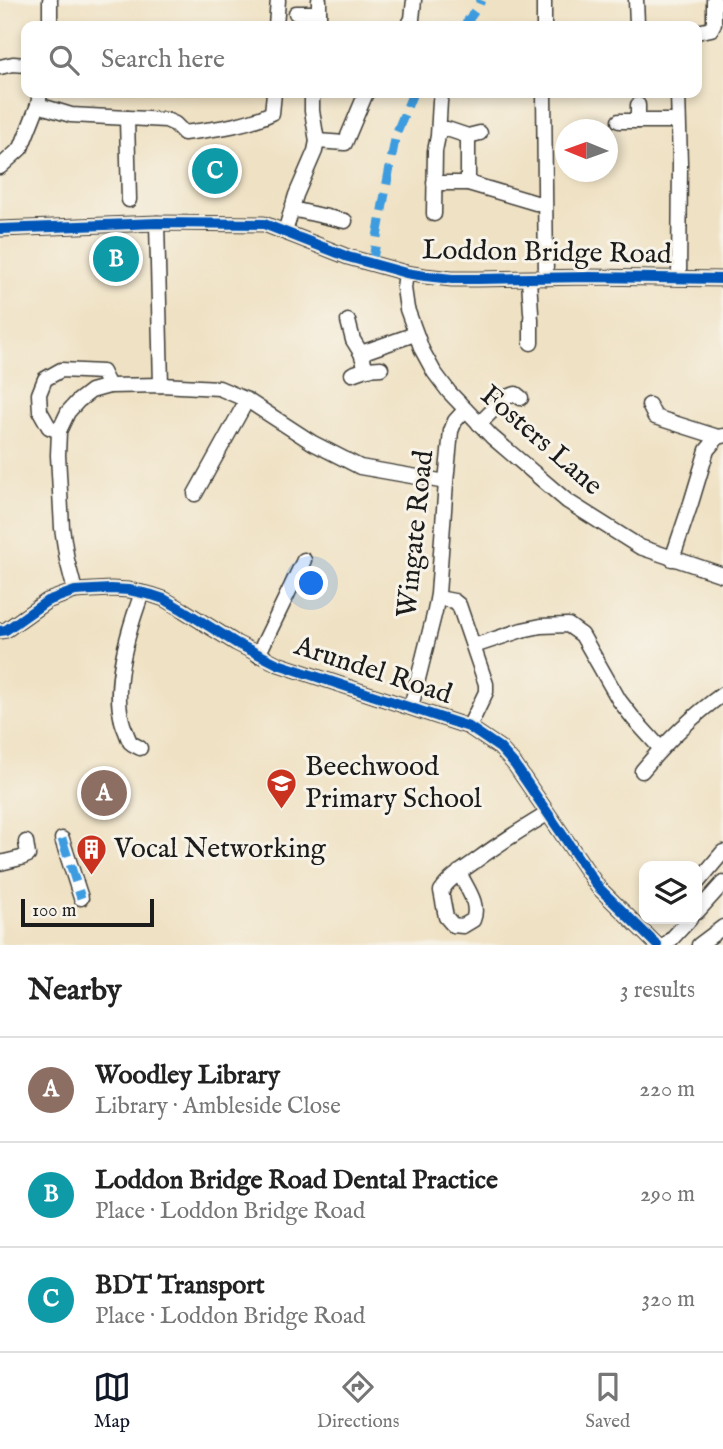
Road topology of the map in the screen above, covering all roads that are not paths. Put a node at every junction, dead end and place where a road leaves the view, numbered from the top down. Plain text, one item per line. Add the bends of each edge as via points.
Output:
1 (50, 0) edge
2 (278, 0) edge
3 (414, 0) edge
4 (544, 0) edge
5 (636, 0) edge
6 (714, 0) edge
7 (296, 13) dead end
8 (319, 13) edge
9 (50, 21) edge
10 (276, 21) edge
11 (411, 21) edge
12 (544, 21) edge
13 (638, 21) edge
14 (702, 31) edge
15 (21, 65) edge
16 (0, 67) edge
17 (274, 98) edge
18 (312, 98) edge
19 (364, 98) edge
20 (441, 98) edge
21 (544, 98) edge
22 (678, 98) edge
23 (39, 99) edge
24 (638, 105) dead end
25 (127, 118) junction
26 (619, 121) dead end
27 (638, 121) junction
28 (678, 121) junction
29 (447, 129) dead end
30 (317, 141) junction
31 (0, 167) edge
32 (434, 183) junction
33 (468, 183) junction
34 (129, 200) dead end
35 (544, 203) junction
36 (292, 209) junction
37 (434, 214) dead end
38 (345, 221) dead end
39 (157, 223) junction
40 (0, 229) edge
41 (285, 232) junction
42 (405, 273) junction
43 (546, 278) junction
44 (678, 278) junction
45 (529, 279) junction
46 (723, 279) edge
47 (348, 321) dead end
48 (415, 334) junction
49 (531, 343) dead end
50 (361, 353) junction
51 (366, 370) dead end
52 (161, 385) junction
53 (109, 386) junction
54 (521, 398) dead end
55 (247, 400) junction
56 (465, 410) junction
57 (650, 416) dead end
58 (479, 424) junction
59 (60, 431) junction
60 (721, 436) edge
61 (446, 482) junction
62 (195, 494) dead end
63 (672, 559) junction
64 (304, 560) dead end
65 (723, 575) edge
66 (75, 591) junction
67 (142, 593) junction
68 (438, 598) junction
69 (0, 631) edge
70 (474, 646) junction
71 (258, 655) junction
72 (723, 694) edge
73 (411, 707) junction
74 (469, 727) junction
75 (140, 748) dead end
76 (661, 749) junction
77 (642, 771) dead end
78 (547, 814) junction
79 (62, 839) dead end
80 (26, 842) dead end
81 (723, 852) edge
82 (0, 863) edge
83 (459, 873) dead end
84 (702, 877) edge
85 (723, 883) edge
86 (81, 898) dead end
87 (702, 906) edge
88 (639, 921) edge
89 (641, 924) edge
90 (685, 924) edge
91 (723, 927) edge
92 (657, 945) edge
93 (666, 945) edge
94 (699, 945) edge

1 - 9 street
2 - 10 street
3 - 11 street
4 - 12 street
5 - 13 street
6 - 14 street via 711,29
7 - 8 street
15 - 16 street
17 - 25 street via 272,113 231,127 184,133 166,120
18 - 30 street
19 - 30 street via 345,143
20 - 32 street
21 - 35 street
22 - 28 street
23 - 25 street via 71,115
23 - 31 street via 21,148
24 - 27 street
25 - 34 street
26 - 27 street
27 - 28 street
28 - 44 street
29 - 33 street via 474,134
30 - 36 street
32 - 33 street
32 - 37 street
33 - 35 street
35 - 43 street
36 - 38 street
36 - 41 street
39 - 40 street, Loddon Bridge Road
39 - 41 street, Loddon Bridge Road via 264,224
39 - 52 street
41 - 42 street, Loddon Bridge Road
42 - 45 street, Loddon Bridge Road via 452,279
42 - 48 street, Fosters Lane via 405,296
43 - 44 street, Loddon Bridge Road
43 - 45 street, Loddon Bridge Road
44 - 46 street, Loddon Bridge Road
45 - 49 street
47 - 50 street
48 - 50 street
48 - 56 street, Fosters Lane via 434,372
50 - 51 street
52 - 53 street
52 - 55 street via 219,388
53 - 59 street via 78,401
53 - 59 street via 102,372 61,370 45,379 39,394 40,411 48,427
54 - 58 street via 516,394 506,397
55 - 61 street via 360,467
55 - 62 street
56 - 58 street, Fosters Lane
56 - 61 street, Wingate Road via 451,431
57 - 60 street
58 - 63 street, Fosters Lane via 567,501 640,547
59 - 66 street via 62,528
60 - 63 street via 706,450
61 - 68 street, Wingate Road
63 - 65 street, Fosters Lane
64 - 71 street
66 - 67 street, Arundel Road
66 - 69 street, Arundel Road via 47,601
67 - 71 street, Arundel Road via 164,599
67 - 75 street via 120,674 121,721 130,742
68 - 70 street via 460,605
68 - 73 street, Wingate Road
70 - 74 street via 486,692
70 - 76 street via 522,629 568,625 582,635 619,700
71 - 73 street, Arundel Road
72 - 76 street
73 - 74 street, Arundel Road
74 - 78 street, Arundel Road via 500,748
76 - 77 street
78 - 83 street
78 - 88 street, Arundel Road via 598,887
79 - 86 street
80 - 82 street via 28,855
81 - 84 street
85 - 87 street
89 - 92 street, Arundel Road
90 - 93 street
91 - 94 street

